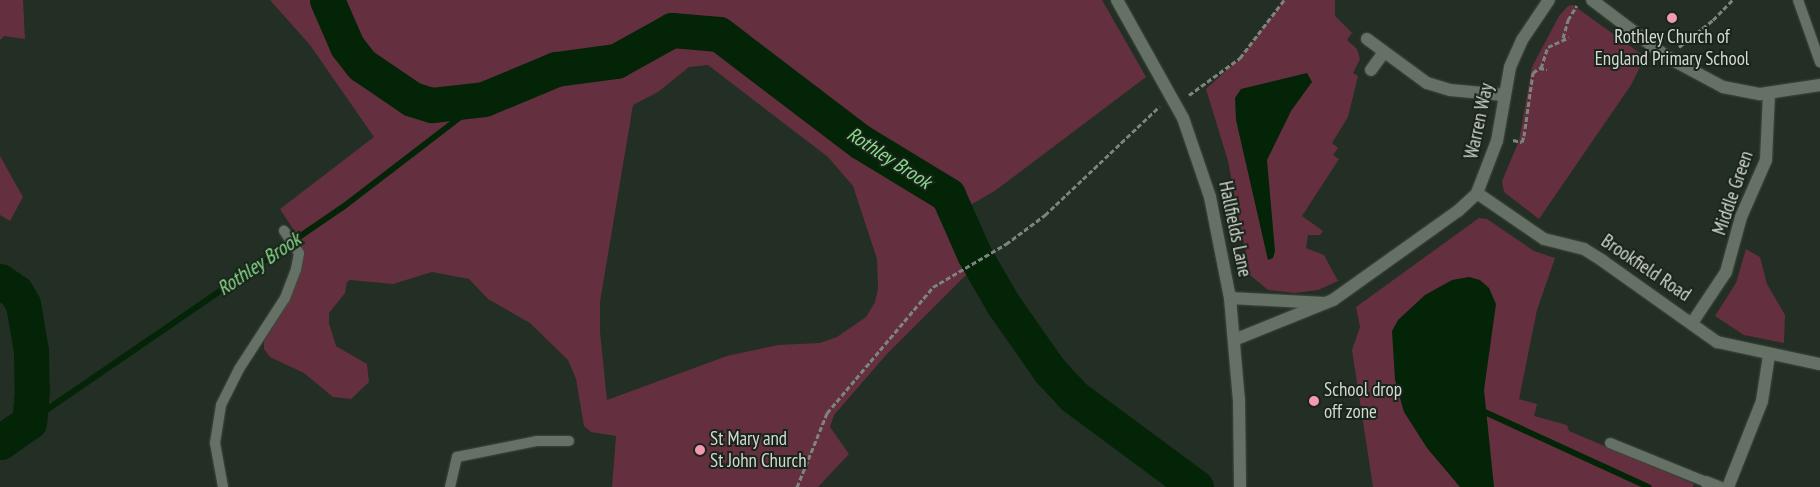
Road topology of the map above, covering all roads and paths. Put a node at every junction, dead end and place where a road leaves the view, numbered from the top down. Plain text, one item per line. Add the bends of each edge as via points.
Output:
1 (1117, 0) edge
2 (1284, 0) edge
3 (1549, 0) edge
4 (1584, 0) edge
5 (1592, 0) edge
6 (1732, 0) edge
7 (1798, 0) edge
8 (1569, 37) dead end
9 (1564, 38) junction
10 (1367, 39) dead end
11 (1384, 52) junction
12 (1667, 56) junction
13 (1820, 62) edge
14 (1541, 68) junction
15 (1547, 69) dead end
16 (1371, 70) dead end
17 (1820, 85) edge
18 (1769, 94) junction
19 (1504, 95) junction
20 (1174, 100) junction
21 (1498, 135) junction
22 (1477, 193) junction
23 (284, 231) dead end
24 (1230, 298) junction
25 (1328, 304) junction
26 (1692, 323) junction
27 (1234, 340) junction
28 (1770, 355) junction
29 (1820, 364) edge
30 (569, 441) dead end
31 (1610, 443) dead end
32 (1706, 482) joint
33 (1240, 484) edge
34 (223, 487) edge
35 (450, 487) edge
36 (797, 487) edge
37 (1719, 487) edge
38 (1728, 487) edge

1 - 20 street, Hallfields Lane
2 - 20 path via 1240,58
3 - 19 street, Warren Way via 1516,53
4 - 9 path via 1570,15
5 - 12 street
6 - 12 path via 1713,20
7 - 13 lane
8 - 9 path
9 - 14 path via 1546,50
10 - 11 street
11 - 16 street
11 - 19 street via 1435,86
12 - 18 street via 1723,87
14 - 15 path
14 - 21 path via 1532,78 1522,142
17 - 18 street
18 - 26 street, Middle Green via 1769,139 1763,168 1741,216 1726,272
19 - 21 street, Warren Way
20 - 24 street, Hallfields Lane via 1204,174
20 - 36 path via 1023,233 932,287 827,413
21 - 22 street, Warren Way
22 - 25 street, Warren Way via 1458,212
22 - 26 street, Brookfield Road via 1544,240 1584,250 1604,260
23 - 34 lane via 299,253 285,298 239,369 221,405 215,443
24 - 25 street
24 - 27 street, Hallfields Lane
25 - 27 street, Warren Way
26 - 28 street, Brookfield Road via 1724,345
27 - 33 street, Hallfields Lane
28 - 29 street, Brookfield Road
28 - 38 street via 1762,400
30 - 35 lane via 537,441 457,457
31 - 32 lane
32 - 37 street

